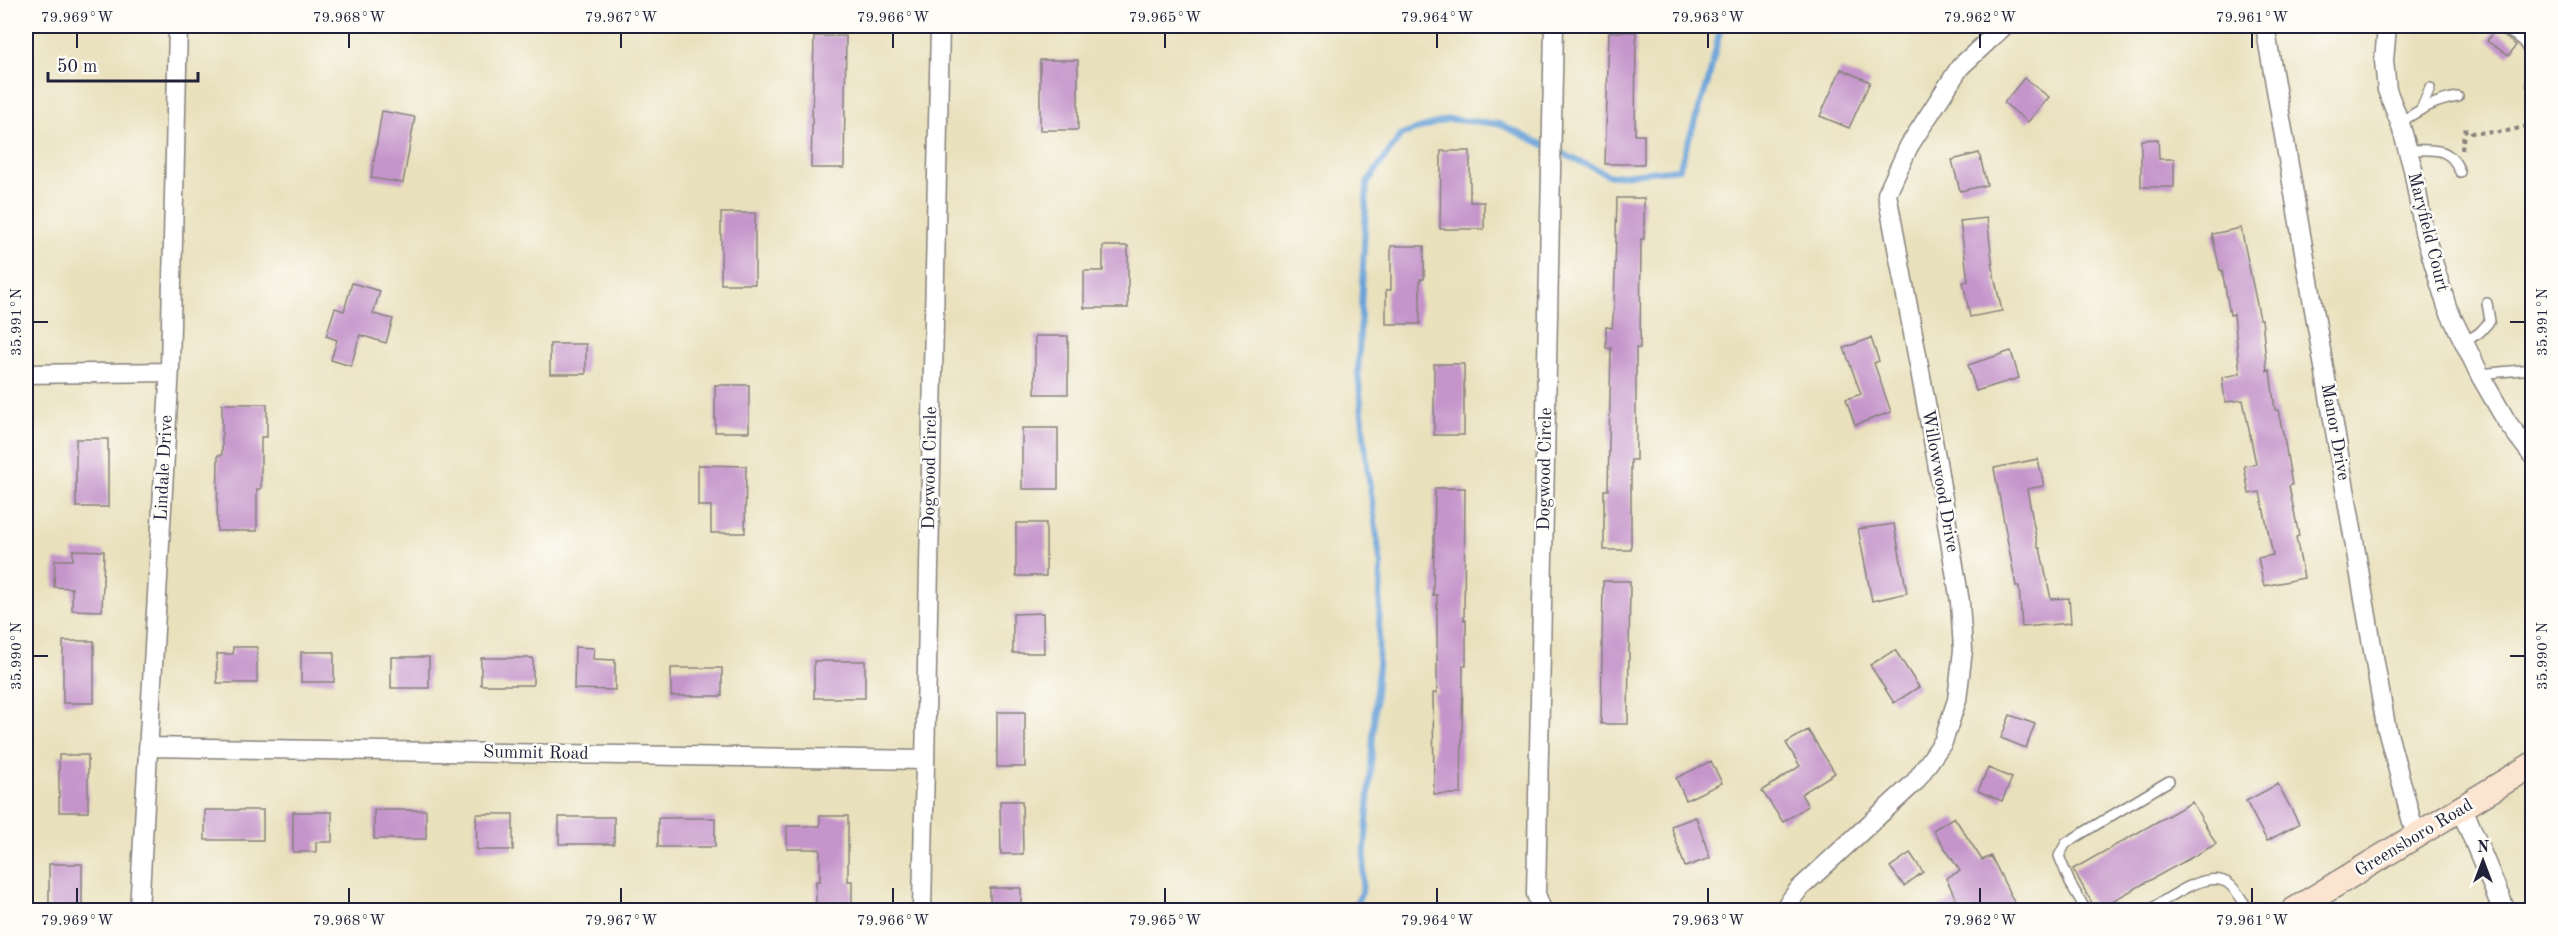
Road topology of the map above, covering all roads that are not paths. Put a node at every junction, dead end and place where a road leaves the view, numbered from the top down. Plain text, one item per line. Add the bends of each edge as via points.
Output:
1 (178, 26) edge
2 (940, 26) edge
3 (1554, 26) edge
4 (2004, 26) edge
5 (2265, 26) edge
6 (2387, 26) edge
7 (2500, 26) edge
8 (2532, 63) edge
9 (2430, 88) dead end
10 (2458, 97) dead end
11 (2421, 109) junction
12 (2400, 123) junction
13 (2408, 150) junction
14 (2460, 172) dead end
15 (2487, 303) dead end
16 (2464, 342) junction
17 (2532, 369) edge
18 (169, 372) junction
19 (26, 374) edge
20 (2479, 374) junction
21 (2532, 455) edge
22 (148, 747) junction
23 (924, 760) junction
24 (2532, 765) edge
25 (2169, 782) dead end
26 (2462, 809) junction
27 (2416, 837) junction
28 (139, 910) edge
29 (922, 910) edge
30 (1542, 910) edge
31 (1784, 910) edge
32 (2086, 910) edge
33 (2149, 910) edge
34 (2249, 910) edge
35 (2294, 910) edge
36 (2504, 910) edge

1 - 18 street, Lindale Drive
2 - 23 street, Dogwood Circle
3 - 30 street, Dogwood Circle via 1536,894
4 - 31 street, Willowwood Drive via 1960,67 1909,146 1887,194 1960,602 1963,650 1957,700 1943,742 1915,782 1799,889
5 - 27 street, Manor Drive via 2386,726
6 - 12 street, Maryfield Court via 2387,90
7 - 8 lane via 2530,49
9 - 11 lane
10 - 11 lane
11 - 12 lane
12 - 13 street, Maryfield Court
13 - 14 lane via 2446,152 2456,160
13 - 16 street, Maryfield Court via 2424,232 2447,307
15 - 16 lane via 2490,321
16 - 20 street, Maryfield Court
17 - 20 lane
18 - 19 street
18 - 22 street, Lindale Drive
20 - 21 street, Maryfield Court
22 - 23 street, Summit Road
22 - 28 street, Lindale Drive
23 - 29 street, Dogwood Circle
24 - 26 main road, Greensboro Road
25 - 32 lane via 2066,843 2059,856 2062,867
26 - 27 main road, Greensboro Road
26 - 36 street
27 - 35 main road, Greensboro Road
33 - 34 lane via 2188,887 2214,879 2231,885

